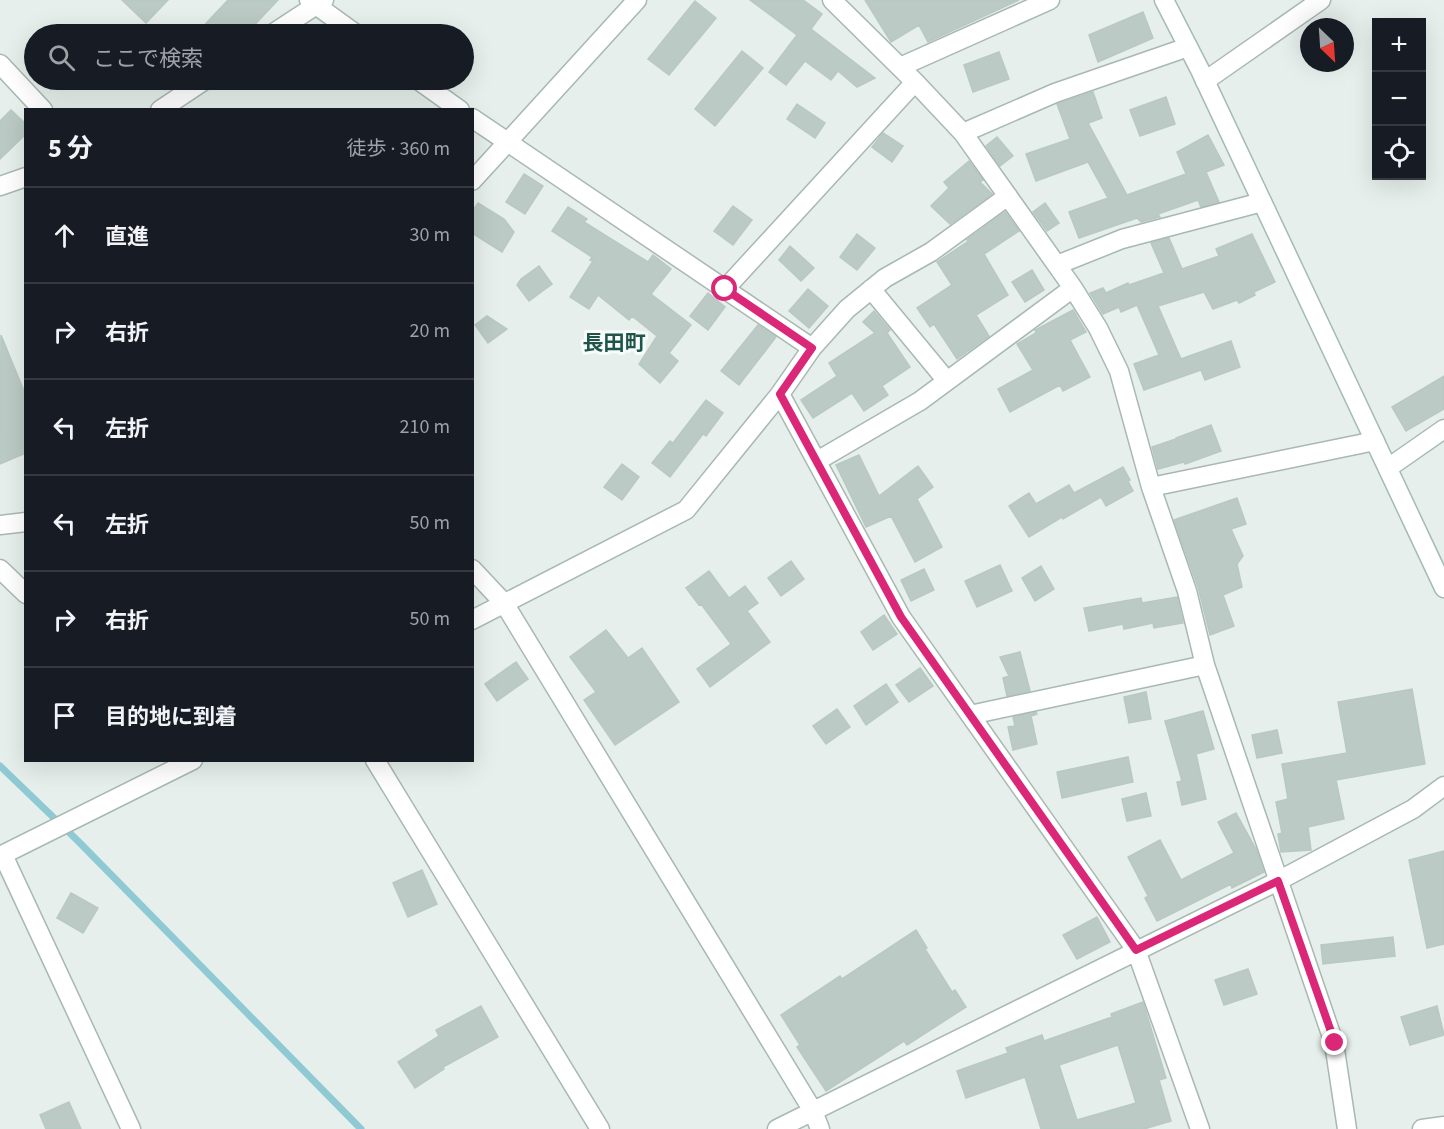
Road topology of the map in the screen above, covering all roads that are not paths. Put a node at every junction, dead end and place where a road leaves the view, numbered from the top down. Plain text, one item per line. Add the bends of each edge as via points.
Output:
1 (638, 0) edge
2 (832, 0) edge
3 (1050, 0) edge
4 (1164, 0) edge
5 (1321, 0) edge
6 (316, 2) edge
7 (286, 24) edge
8 (344, 24) edge
9 (1188, 47) junction
10 (0, 64) edge
11 (900, 67) junction
12 (1205, 81) junction
13 (915, 82) junction
14 (24, 90) edge
15 (24, 90) edge
16 (190, 90) edge
17 (432, 90) edge
18 (41, 108) edge
19 (163, 108) edge
20 (457, 108) edge
21 (474, 119) edge
22 (963, 133) junction
23 (506, 143) junction
24 (24, 178) edge
25 (474, 179) edge
26 (0, 186) edge
27 (1008, 196) junction
28 (1262, 202) junction
29 (1057, 265) junction
30 (1073, 288) junction
31 (725, 289) junction
32 (871, 289) junction
33 (812, 348) junction
34 (947, 381) junction
35 (780, 394) junction
36 (1444, 429) edge
37 (1375, 441) junction
38 (817, 461) junction
39 (1388, 468) junction
40 (1151, 487) junction
41 (24, 522) edge
42 (0, 525) edge
43 (0, 569) edge
44 (474, 571) edge
45 (1444, 588) edge
46 (24, 592) edge
47 (504, 603) junction
48 (474, 619) edge
49 (1205, 665) junction
50 (970, 715) junction
51 (189, 762) edge
52 (376, 762) edge
53 (1444, 786) edge
54 (1, 855) edge
55 (1278, 881) junction
56 (1136, 950) junction
57 (813, 1111) junction
58 (1444, 1126) edge
59 (131, 1129) edge
60 (600, 1129) edge
61 (777, 1129) edge
62 (820, 1129) edge
63 (1200, 1129) edge
64 (1347, 1129) edge
65 (1422, 1129) edge

1 - 23 street
2 - 11 street
3 - 11 street
4 - 9 street
5 - 12 street
6 - 7 street
6 - 8 street
9 - 12 street
9 - 22 street via 1055,93
10 - 15 street
11 - 13 street
12 - 28 street
13 - 22 street
13 - 31 street
14 - 18 street
16 - 19 street
17 - 20 street
21 - 23 street
22 - 27 street
23 - 25 street
23 - 31 street
24 - 26 street
27 - 29 street
27 - 32 street via 932,252
28 - 29 street via 1122,239
28 - 37 street
29 - 30 street
30 - 34 street
30 - 40 street via 1119,371
31 - 33 street
32 - 33 street
32 - 34 street
33 - 35 street
34 - 38 street via 921,401
35 - 38 street
35 - 47 street via 686,510
36 - 39 street
37 - 39 street
37 - 40 street
38 - 50 street via 901,617
39 - 45 street
40 - 49 street via 1187,591
41 - 42 street
43 - 46 street
44 - 47 street
47 - 48 street
47 - 57 street
49 - 50 street
49 - 55 street
50 - 56 street
51 - 54 street
52 - 60 street
53 - 55 street via 1413,809
54 - 59 street
55 - 56 street
55 - 64 street via 1335,1043
56 - 57 street
56 - 63 street
57 - 61 street
57 - 62 street
58 - 65 street

